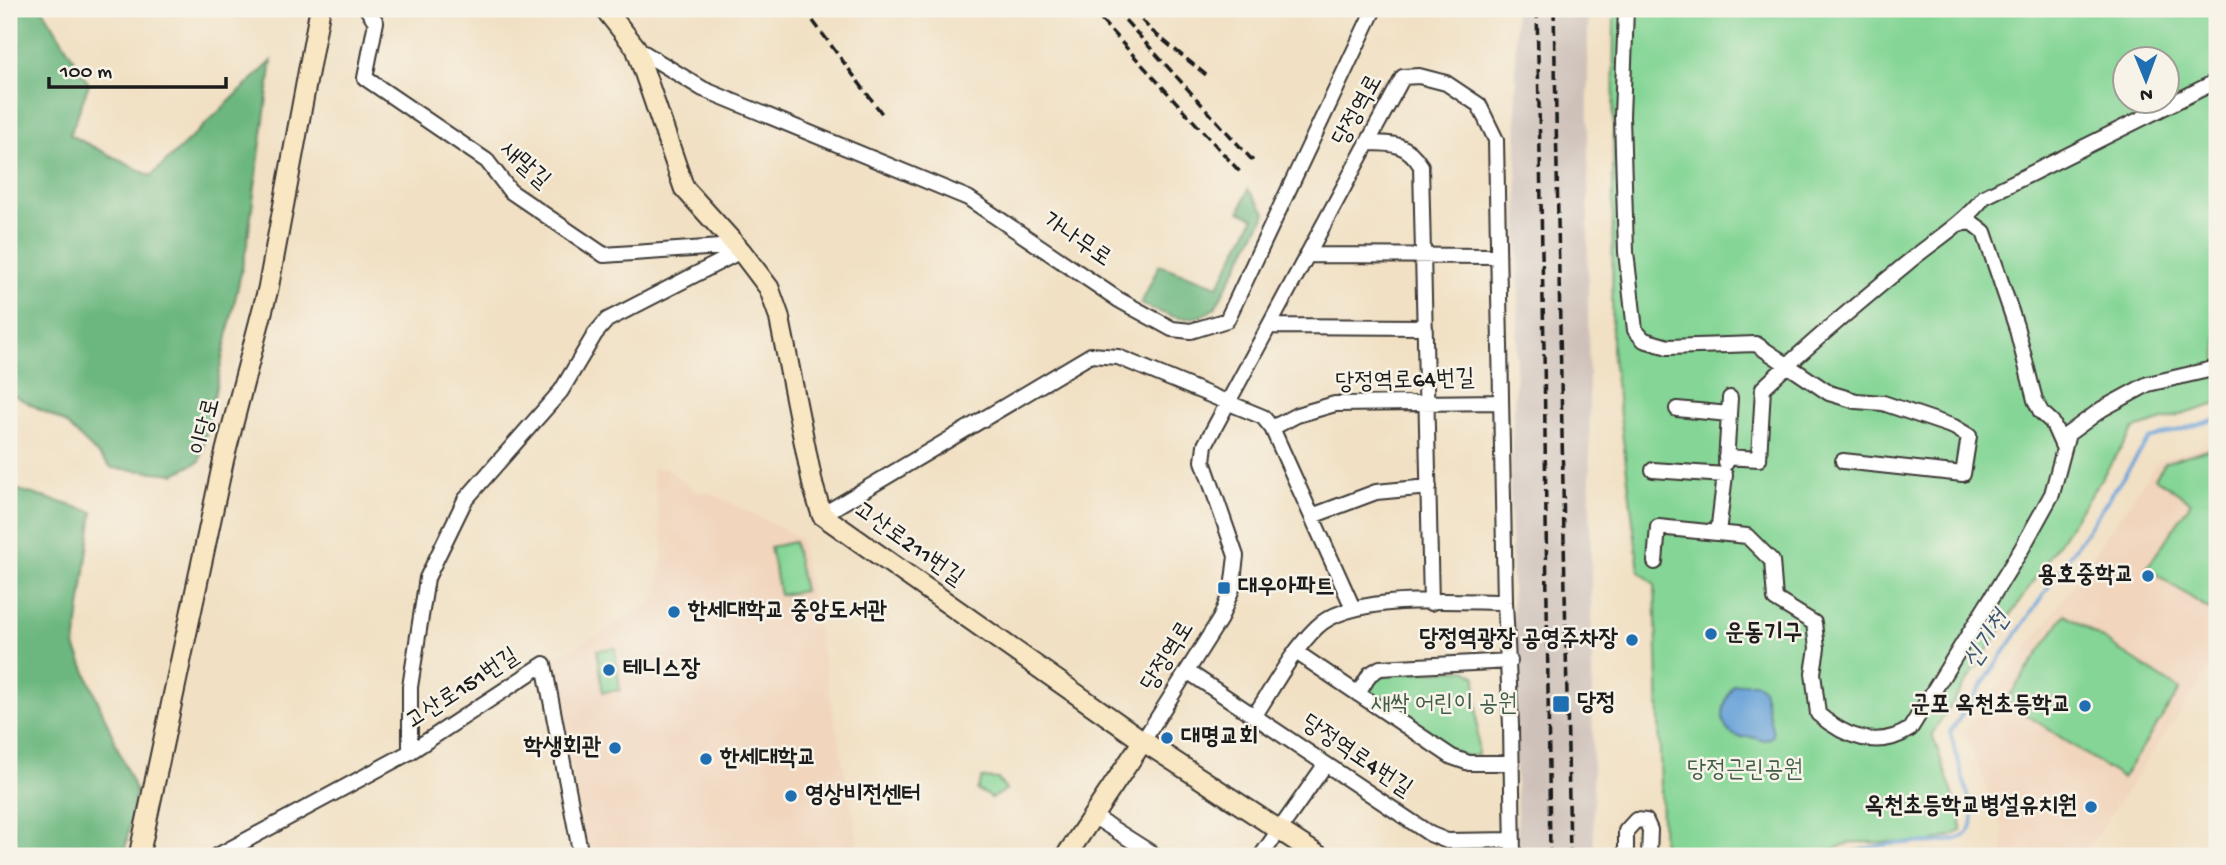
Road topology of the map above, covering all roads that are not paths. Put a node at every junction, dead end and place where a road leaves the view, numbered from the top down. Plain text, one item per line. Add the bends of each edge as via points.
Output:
1 (320, 9) edge
2 (367, 9) edge
3 (605, 9) edge
4 (1374, 9) edge
5 (1626, 9) edge
6 (636, 48) junction
7 (2217, 81) edge
8 (1367, 144) junction
9 (1958, 224) junction
10 (738, 248) junction
11 (1307, 255) junction
12 (1424, 256) junction
13 (1498, 256) junction
14 (1269, 326) junction
15 (1425, 327) junction
16 (1787, 365) junction
17 (2217, 368) edge
18 (1730, 398) dead end
19 (1227, 401) junction
20 (1501, 402) junction
21 (1427, 403) junction
22 (1677, 409) dead end
23 (1729, 414) junction
24 (1272, 428) junction
25 (2064, 449) junction
26 (1726, 457) junction
27 (1843, 461) dead end
28 (1653, 470) dead end
29 (1725, 475) junction
30 (1429, 487) junction
31 (822, 515) junction
32 (1312, 516) junction
33 (1718, 533) junction
34 (1655, 562) dead end
35 (1505, 602) junction
36 (1432, 603) junction
37 (1353, 608) junction
38 (1296, 652) junction
39 (1510, 662) junction
40 (1187, 671) junction
41 (1357, 694) junction
42 (1255, 715) junction
43 (1143, 741) junction
44 (410, 752) junction
45 (1512, 763) junction
46 (1325, 765) junction
47 (1093, 816) junction
48 (1278, 830) junction
49 (1513, 840) junction
50 (234, 851) edge
51 (139, 856) edge
52 (217, 856) edge
53 (581, 856) edge
54 (1066, 856) edge
55 (1156, 856) edge
56 (1261, 856) edge
57 (1319, 856) edge
58 (1513, 856) edge
59 (1626, 856) edge
60 (1649, 856) edge

1 - 51 street, 이당로 via 268,289 225,458
2 - 10 street, 새말길 via 376,22 365,78 486,161 510,191 604,255
3 - 6 street, 가나무로
4 - 6 street, 가나무로 via 1227,320 1191,331 1172,329 1119,300 968,198 703,89
5 - 16 street via 1622,129 1626,252 1635,330 1644,340 1668,347 1756,344
6 - 10 street, 고산로211번길 via 684,188
7 - 9 street via 1983,197
8 - 11 street, 당정역로
8 - 12 street via 1394,143 1413,153 1421,166
8 - 13 street, 당정역로 via 1403,77 1446,83 1479,106 1496,140
9 - 16 street
9 - 25 street via 1970,222 1984,232 2035,400
10 - 31 street, 고산로211번길 via 769,289 779,316
10 - 44 street via 607,320 561,391 465,500 427,578 411,687
11 - 12 street
11 - 14 street, 당정역로
12 - 13 street
12 - 15 street
13 - 20 street, 당정역로
14 - 15 street
14 - 19 street, 당정역로
15 - 21 street
16 - 26 street via 1763,388 1759,459
16 - 27 street via 1829,393 1883,403 1969,436 1963,474
17 - 25 street via 2148,384 2068,434
18 - 23 street
19 - 24 street via 1263,417
19 - 31 street via 1118,357 1091,355
19 - 40 street, 당정역로 via 1205,445 1203,461 1236,556 1232,589 1220,619
20 - 21 street, 당정역로64번길
20 - 35 street, 당정역로
21 - 24 street, 당정역로64번길 via 1335,404
21 - 30 street
22 - 23 street
23 - 26 street
24 - 32 street
25 - 33 street via 2052,494 2021,550 1910,729 1899,736 1867,741 1832,726 1818,714 1814,623 1774,599 1772,561 1761,548 1748,536
26 - 29 street
28 - 29 street
29 - 33 street
30 - 32 street via 1376,492
30 - 36 street
31 - 43 street, 고산로211번길
32 - 37 street
33 - 34 street via 1658,527
35 - 36 street
35 - 39 street, 당정역로
36 - 37 street via 1376,603
37 - 38 street via 1317,626
38 - 41 street
38 - 42 street
39 - 41 street via 1380,668 1370,674
39 - 45 street, 당정역로
40 - 42 street, 당정역로4번길
40 - 43 street, 당정역로
41 - 45 street via 1452,757 1469,763
42 - 46 street, 당정역로4번길
43 - 47 street
43 - 48 street, 고산로211번길
44 - 50 street, 고산로151번길
44 - 53 street, 고산로151번길 via 544,664
45 - 49 street, 당정역로
46 - 48 street
46 - 49 street, 당정역로4번길 via 1447,841
47 - 54 street
47 - 55 street
48 - 56 street
48 - 57 street, 고산로211번길
49 - 58 street, 당정역로
50 - 52 street, 고산로151번길
59 - 60 street via 1626,831 1636,820 1646,821 1650,830

